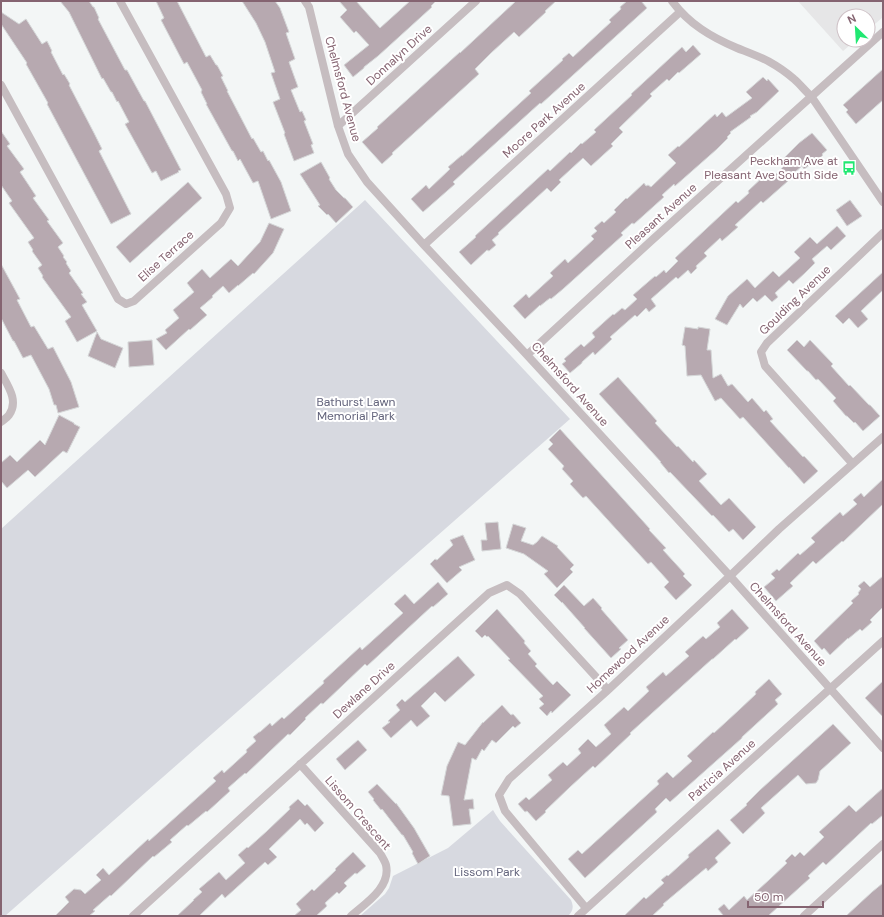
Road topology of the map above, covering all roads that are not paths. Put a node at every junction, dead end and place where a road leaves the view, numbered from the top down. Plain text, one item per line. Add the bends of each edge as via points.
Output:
1 (120, 1) edge
2 (305, 1) edge
3 (476, 1) edge
4 (672, 1) edge
5 (680, 12) junction
6 (883, 32) edge
7 (1, 85) edge
8 (811, 96) junction
9 (338, 126) junction
10 (883, 202) edge
11 (883, 233) edge
12 (424, 246) junction
13 (527, 355) junction
14 (1, 373) edge
15 (1, 422) edge
16 (883, 437) edge
17 (852, 463) junction
18 (730, 576) junction
19 (883, 641) edge
20 (830, 689) junction
21 (608, 690) junction
22 (883, 748) edge
23 (300, 764) junction
24 (883, 844) edge
25 (586, 908) junction
26 (133, 916) edge
27 (352, 916) edge
28 (578, 916) edge
29 (804, 916) edge

1 - 7 street, Elise Terrace via 226,194 230,208 221,223 134,301 126,304 118,299
2 - 9 street, Chelmsford Avenue via 309,7
3 - 9 street, Donnalyn Drive
4 - 5 street
5 - 8 street via 712,36 776,66
5 - 12 street, Moore Park Avenue
6 - 8 street, Pleasant Avenue
8 - 10 street
8 - 13 street, Pleasant Avenue
9 - 12 street, Chelmsford Avenue via 348,154 367,182
11 - 17 street, Goulding Avenue via 767,343 761,352 765,366
12 - 13 street, Chelmsford Avenue
13 - 18 street, Chelmsford Avenue
14 - 15 street via 13,395 13,406
16 - 17 street, Homewood Avenue
17 - 18 street, Homewood Avenue
18 - 20 street, Chelmsford Avenue
18 - 21 street, Homewood Avenue
19 - 20 street, Patricia Avenue
20 - 22 street, Chelmsford Avenue
20 - 25 street, Patricia Avenue
21 - 23 street, Dewlane Drive via 520,594 507,585 489,593
21 - 25 street, Homewood Avenue via 509,779 500,795 505,811
23 - 26 street, Dewlane Drive
23 - 27 street, Lissom Crescent via 380,853 386,865 386,878 382,886
24 - 29 street
25 - 28 street, Patricia Avenue

